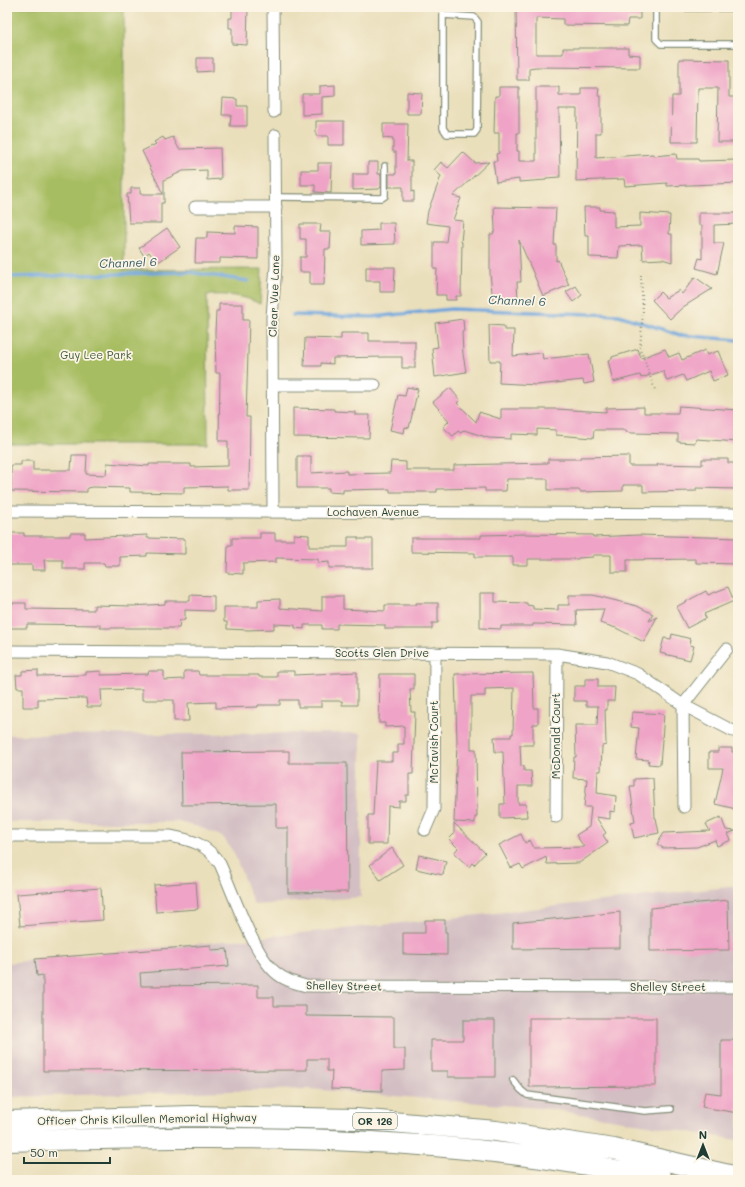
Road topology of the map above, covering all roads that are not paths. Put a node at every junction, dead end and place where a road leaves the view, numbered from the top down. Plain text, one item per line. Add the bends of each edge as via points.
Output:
1 (273, 7) edge
2 (443, 7) edge
3 (656, 7) edge
4 (738, 8) edge
5 (443, 15) junction
6 (738, 44) edge
7 (274, 112) dead end
8 (274, 135) dead end
9 (385, 166) dead end
10 (276, 202) junction
11 (195, 207) dead end
12 (273, 384) junction
13 (375, 384) dead end
14 (7, 511) edge
15 (273, 512) junction
16 (738, 514) edge
17 (727, 649) dead end
18 (7, 651) edge
19 (435, 653) junction
20 (556, 654) junction
21 (683, 705) junction
22 (738, 732) edge
23 (684, 807) dead end
24 (556, 817) dead end
25 (425, 830) dead end
26 (7, 836) edge
27 (738, 987) edge
28 (513, 1080) dead end
29 (671, 1109) dead end
30 (7, 1121) edge
31 (7, 1141) edge
32 (738, 1177) edge
33 (663, 1180) edge

1 - 7 street
2 - 5 lane
3 - 4 lane
3 - 6 lane via 656,39 661,44
5 - 5 lane via 443,128 447,134 474,134 477,130 478,22 474,17
8 - 10 street, Clear Vue Lane
9 - 10 lane via 385,196 382,198
10 - 11 street
10 - 12 street, Clear Vue Lane via 276,266 272,317
12 - 13 street
12 - 15 street, Clear Vue Lane
14 - 15 street, Lochaven Avenue
15 - 16 street, Lochaven Avenue
17 - 21 street
18 - 19 street, Scotts Glen Drive
19 - 20 street, Scotts Glen Drive
19 - 25 street, McTavish Court via 434,809
20 - 21 street, Scotts Glen Drive via 607,662 638,674
20 - 24 street, McDonald Court
21 - 22 street, Scotts Glen Drive
21 - 23 street
26 - 27 street, Shelley Street via 170,836 189,839 202,845 213,853 220,864 261,956 277,974 306,986
28 - 29 lane via 527,1095 638,1111
30 - 32 highway, Officer Chris Kilcullen Memorial Highway / OR 126 via 191,1116 356,1119 496,1131 614,1149
31 - 33 highway, Officer Chris Kilcullen Memorial Highway / OR 126 via 183,1137 356,1140 498,1151 611,1168

